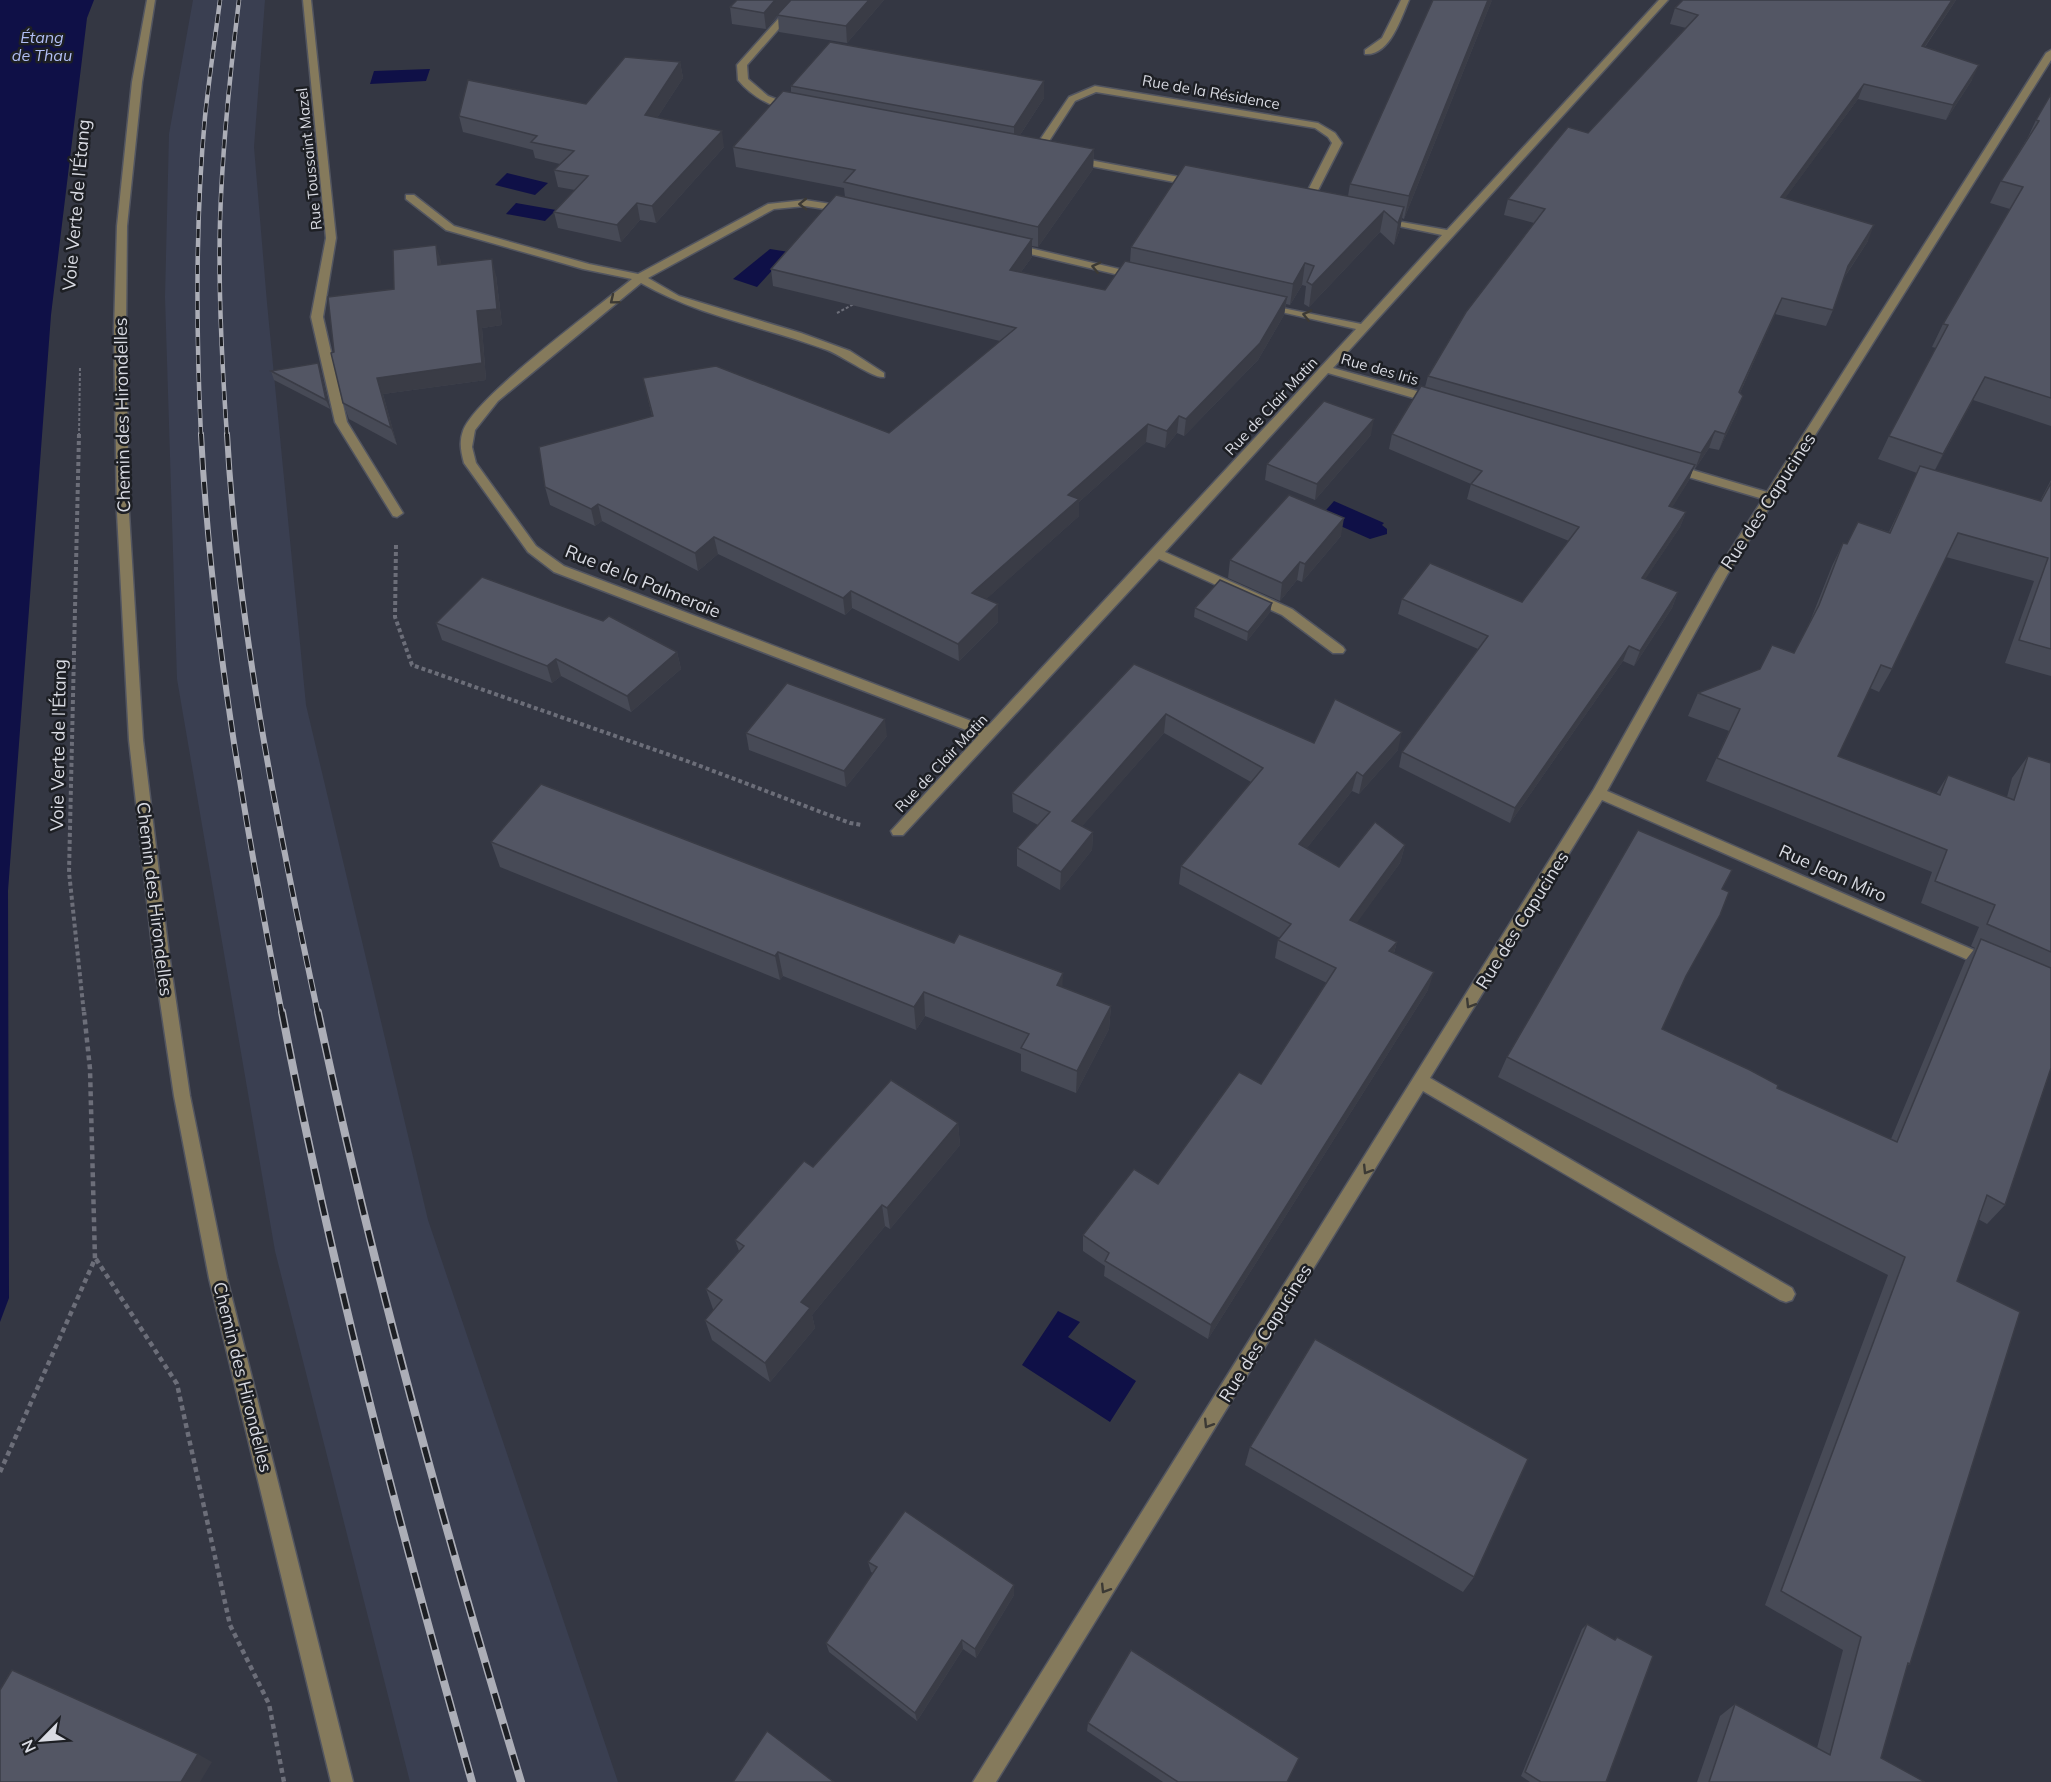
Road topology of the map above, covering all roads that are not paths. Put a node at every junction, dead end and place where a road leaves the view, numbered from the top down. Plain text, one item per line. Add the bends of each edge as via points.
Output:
1 (151, 0) edge
2 (307, 0) edge
3 (800, 0) edge
4 (1405, 0) edge
5 (1661, 0) edge
6 (1368, 52) dead end
7 (2051, 53) edge
8 (798, 109) edge
9 (1025, 151) edge
10 (1036, 153) junction
11 (1048, 155) edge
12 (1060, 157) edge
13 (1212, 186) edge
14 (410, 197) dead end
15 (1294, 202) edge
16 (1306, 204) junction
17 (1317, 206) edge
18 (853, 211) edge
19 (1372, 218) edge
20 (1451, 234) junction
21 (999, 244) edge
22 (640, 278) junction
23 (1147, 278) edge
24 (1250, 302) edge
25 (1364, 328) junction
26 (1326, 369) junction
27 (880, 375) dead end
28 (1451, 405) edge
29 (1657, 464) edge
30 (1771, 497) junction
31 (397, 513) road end
32 (1157, 553) junction
33 (1338, 650) dead end
34 (989, 733) junction
35 (1599, 793) junction
36 (898, 831) road end
37 (1996, 966) edge
38 (1422, 1082) junction
39 (1786, 1294) dead end
40 (342, 1782) edge
41 (984, 1782) edge

1 - 40 street, Chemin des Hirondelles via 137,82 122,226 120,332 123,513 139,763 182,1096 218,1278
2 - 31 street, Rue Toussaint Mazel via 331,238 317,317 341,422
3 - 8 street via 742,65 743,80 756,94 776,105
4 - 6 street via 1386,40
5 - 20 street, Rue de Clair Matin
7 - 30 street, Rue des Capucines
9 - 10 street
10 - 11 street
10 - 16 street, Rue de la Résidence via 1072,99 1095,89 1318,126 1337,143
12 - 13 street
14 - 22 street via 450,228
15 - 16 street
16 - 17 street
18 -> 22 street, Rue de la Palmeraie via 805,203 772,206
19 - 20 street
20 - 25 street, Rue de Clair Matin
23 -> 21 street
22 - 27 street via 675,298 846,353
22 -> 34 street, Rue de la Palmeraie via 494,398 469,430 466,447 470,463 532,549 559,569
25 -> 24 street
25 - 26 street, Rue de Clair Matin
26 - 28 street, Rue des Iris
26 - 32 street, Rue de Clair Matin
29 - 30 street
30 - 35 street, Rue des Capucines via 1721,574
32 - 33 street via 1287,612
32 - 34 street, Rue de Clair Matin
34 - 36 street, Rue de Clair Matin
35 - 37 street, Rue Jean Miro
35 -> 38 street, Rue des Capucines
38 - 39 street
38 -> 41 street, Rue des Capucines

